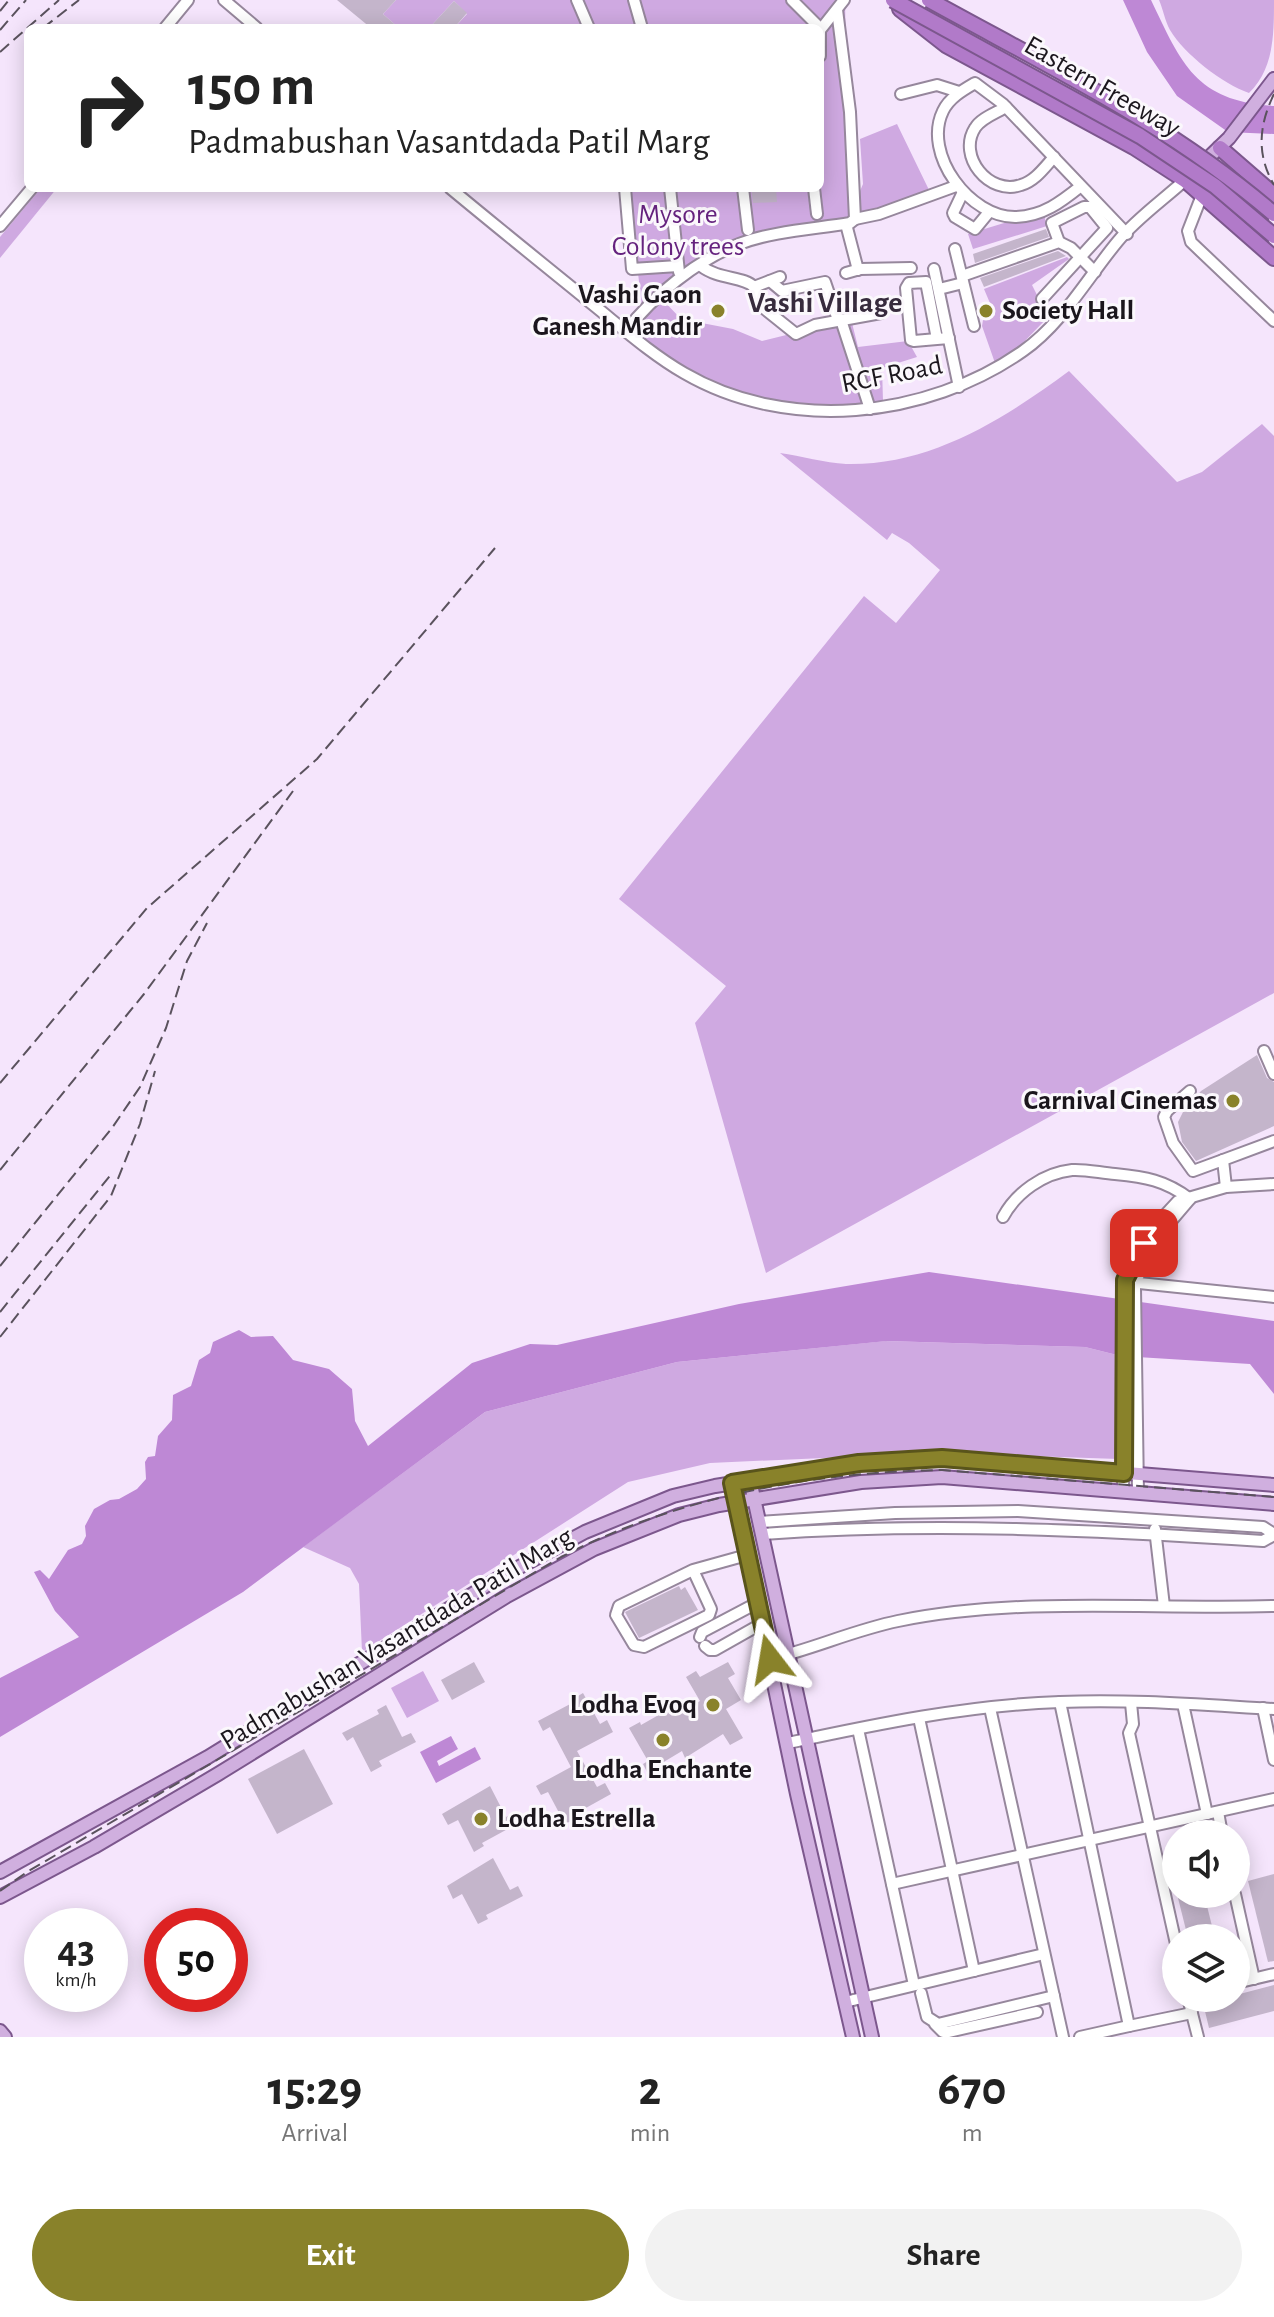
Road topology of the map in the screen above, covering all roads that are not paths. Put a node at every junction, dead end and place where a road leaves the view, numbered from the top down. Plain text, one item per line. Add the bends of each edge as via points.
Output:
1 (188, 0) edge
2 (224, 0) edge
3 (577, 0) edge
4 (634, 0) edge
5 (792, 0) edge
6 (844, 0) edge
7 (891, 0) edge
8 (929, 0) edge
9 (837, 10) junction
10 (168, 24) edge
11 (252, 24) edge
12 (587, 24) edge
13 (641, 24) edge
14 (816, 24) edge
15 (824, 24) edge
16 (1274, 79) edge
17 (959, 92) junction
18 (901, 94) dead end
19 (1006, 107) junction
20 (1225, 143) junction
21 (1054, 157) junction
22 (1185, 180) junction
23 (1081, 186) junction
24 (959, 189) junction
25 (29, 192) edge
26 (455, 192) edge
27 (625, 192) edge
28 (670, 192) edge
29 (743, 192) edge
30 (814, 192) edge
31 (1202, 195) junction
32 (1274, 195) edge
33 (989, 212) junction
34 (817, 214) dead end
35 (1274, 214) edge
36 (850, 221) junction
37 (0, 226) edge
38 (748, 230) dead end
39 (1127, 234) junction
40 (1274, 236) edge
41 (1059, 242) junction
42 (955, 249) dead end
43 (1274, 258) edge
44 (1082, 259) junction
45 (701, 266) junction
46 (911, 268) dead end
47 (934, 269) dead end
48 (679, 272) junction
49 (1095, 272) junction
50 (962, 279) junction
51 (754, 287) junction
52 (939, 289) junction
53 (1042, 299) dead end
54 (881, 313) dead end
55 (840, 320) junction
56 (1274, 321) edge
57 (974, 326) dead end
58 (626, 331) junction
59 (949, 338) junction
60 (937, 339) junction
61 (959, 387) junction
62 (870, 409) junction
63 (1264, 1051) dead end
64 (1274, 1074) edge
65 (1190, 1091) dead end
66 (1274, 1141) edge
67 (1223, 1160) junction
68 (1274, 1184) edge
69 (1226, 1187) junction
70 (1190, 1199) junction
71 (1003, 1217) dead end
72 (1132, 1286) junction
73 (1274, 1297) edge
74 (1124, 1473) junction
75 (1138, 1474) junction
76 (750, 1480) junction
77 (732, 1483) junction
78 (1274, 1485) edge
79 (1123, 1492) junction
80 (1138, 1493) junction
81 (754, 1499) junction
82 (736, 1502) junction
83 (1274, 1504) edge
84 (1018, 1511) junction
85 (882, 1514) junction
86 (1155, 1521) junction
87 (882, 1527) junction
88 (762, 1528) junction
89 (1017, 1529) junction
90 (1154, 1534) junction
91 (1274, 1535) edge
92 (747, 1555) junction
93 (693, 1570) junction
94 (757, 1603) junction
95 (1164, 1606) junction
96 (1274, 1606) edge
97 (761, 1624) junction
98 (788, 1655) junction
99 (770, 1659) junction
100 (1060, 1702) junction
101 (1131, 1703) junction
102 (1183, 1704) junction
103 (990, 1708) junction
104 (1269, 1709) edge
105 (919, 1718) junction
106 (858, 1729) junction
107 (806, 1739) junction
108 (788, 1743) junction
109 (1274, 1760) edge
110 (165, 1781) junction
111 (144, 1792) junction
112 (1274, 1799) edge
113 (175, 1800) junction
114 (155, 1811) junction
115 (1212, 1813) junction
116 (1215, 1820) edge
117 (1151, 1825) junction
118 (1089, 1839) junction
119 (1022, 1855) junction
120 (952, 1871) junction
121 (0, 1872) edge
122 (892, 1884) junction
123 (0, 1897) edge
124 (1238, 1908) edge
125 (1172, 1924) edge
126 (1044, 1954) junction
127 (974, 1971) junction
128 (1274, 1974) edge
129 (1254, 1979) junction
130 (1250, 1980) edge
131 (917, 1989) junction
132 (1054, 1996) junction
133 (862, 1998) junction
134 (845, 2002) junction
135 (1037, 2012) dead end
136 (1192, 2013) joint
137 (935, 2024) junction
138 (1129, 2026) junction
139 (0, 2031) edge
140 (5, 2037) edge
141 (853, 2037) edge
142 (872, 2037) edge
143 (1063, 2037) edge
144 (1080, 2037) edge
145 (1198, 2037) edge

1 - 10 street
2 - 11 street
3 - 12 street
4 - 13 street
5 - 14 street
6 - 9 street
7 - 22 highway, bridge via 946,45
7 - 40 highway, Eastern Freeway, bridge via 1140,136 1215,186
8 - 35 highway, Eastern Freeway, bridge via 1159,127
9 - 15 street
9 - 36 street via 850,112
16 - 20 main road
17 - 18 street via 937,85
17 - 19 street via 977,83
17 - 24 street via 942,111 939,132 942,155
19 - 21 street
19 - 21 street via 973,130 972,160 984,177 1005,188 1018,187 1032,181
20 - 22 main road
20 - 32 highway
21 - 23 street
22 - 31 highway
22 - 39 street, RCF Road
23 - 33 street via 1042,212 1015,217
23 - 39 street
24 - 33 street
24 - 33 street via 955,217 975,229
24 - 36 street
25 - 37 street
26 - 58 street, RCF Road
27 - 48 street via 632,269
28 - 48 street
29 - 38 street
30 - 34 street
31 - 43 highway
31 - 56 street via 1188,231 1191,242
36 - 45 street via 738,244
36 - 46 street via 852,271
39 - 49 street, RCF Road
41 - 44 street
41 - 44 street via 1052,223 1087,207 1106,232
41 - 50 street
42 - 50 street
44 - 49 street
44 - 53 street
45 - 48 street
45 - 51 street via 720,278
47 - 52 street
48 - 58 street
49 - 61 street, RCF Road via 1027,349
50 - 52 street
50 - 57 street
51 - 55 street via 761,306 796,334
51 - 55 street via 775,279 782,291 825,282
52 - 59 street
54 - 55 street
55 - 62 street
58 - 62 street, RCF Road via 682,372 750,401 812,411
59 - 60 street
59 - 61 street
60 - 60 street via 909,338 909,283 926,282
61 - 62 street, RCF Road
63 - 64 street
65 - 67 street via 1164,1117 1173,1143 1193,1171
66 - 67 street
67 - 69 street
68 - 69 street
69 - 70 street
70 - 71 street via 1156,1178 1071,1170 1022,1191
70 - 72 street via 1178,1201 1153,1228
72 - 73 street
72 - 74 street
72 - 75 street
74 - 75 main road, Padmabushan Vasantdada Patil Marg
74 - 76 main road, Padmabushan Vasantdada Patil Marg via 942,1458 859,1463
74 - 79 street
75 - 78 main road, Padmabushan Vasantdada Patil Marg
75 - 80 street
76 - 77 main road, Padmabushan Vasantdada Patil Marg
76 - 81 main road
77 - 82 main road
77 - 110 main road, Padmabushan Vasantdada Patil Marg via 673,1496 585,1532 497,1579
79 - 80 main road, Padmabushan Vasantdada Patil Marg
79 - 81 main road, Padmabushan Vasantdada Patil Marg via 942,1477 861,1482
80 - 83 main road, Padmabushan Vasantdada Patil Marg
81 - 82 main road, Padmabushan Vasantdada Patil Marg
81 - 88 main road
82 - 92 main road
82 - 113 main road, Padmabushan Vasantdada Patil Marg via 679,1515 582,1556 507,1596
84 - 85 street
84 - 86 street
84 - 89 street
85 - 87 street
85 - 88 street
86 - 90 street
86 - 91 street via 1263,1527
87 - 88 street
87 - 89 street
88 - 98 main road
89 - 90 street
90 - 91 street via 1263,1541
90 - 95 street
92 - 93 street
92 - 94 main road
93 - 93 street via 709,1615 644,1647 634,1645 616,1615 619,1606
94 - 97 main road
94 - 97 street via 702,1632 703,1641 715,1650
95 - 96 street
95 - 98 street via 1007,1608 913,1619
97 - 99 main road
98 - 99 street
98 - 107 main road
99 - 108 main road
100 - 101 street
100 - 103 street
100 - 118 street
101 - 102 street
101 - 117 street via 1129,1733
102 - 104 street
102 - 115 street
103 - 105 street
103 - 119 street
104 - 109 street
105 - 106 street
105 - 120 street
106 - 107 street
106 - 122 street
107 - 108 street
107 - 133 main road
108 - 134 main road
110 - 111 main road, Padmabushan Vasantdada Patil Marg
110 - 113 main road
111 - 114 main road
111 - 121 main road, Padmabushan Vasantdada Patil Marg
112 - 115 street
113 - 114 main road, Padmabushan Vasantdada Patil Marg
114 - 123 main road, Padmabushan Vasantdada Patil Marg
115 - 116 street
115 - 117 street
117 - 118 street
117 - 125 street
118 - 119 street
118 - 138 street
119 - 120 street
119 - 126 street
120 - 122 street
120 - 127 street
122 - 131 street
124 - 129 street
126 - 127 street
126 - 132 street
127 - 131 street
128 - 129 street
129 - 130 street
131 - 133 street
131 - 137 street
132 - 137 street
132 - 143 street
133 - 134 street
133 - 142 main road
134 - 141 main road
135 - 137 street via 948,2032
136 - 138 street
136 - 145 street
138 - 144 street
139 - 140 main road

